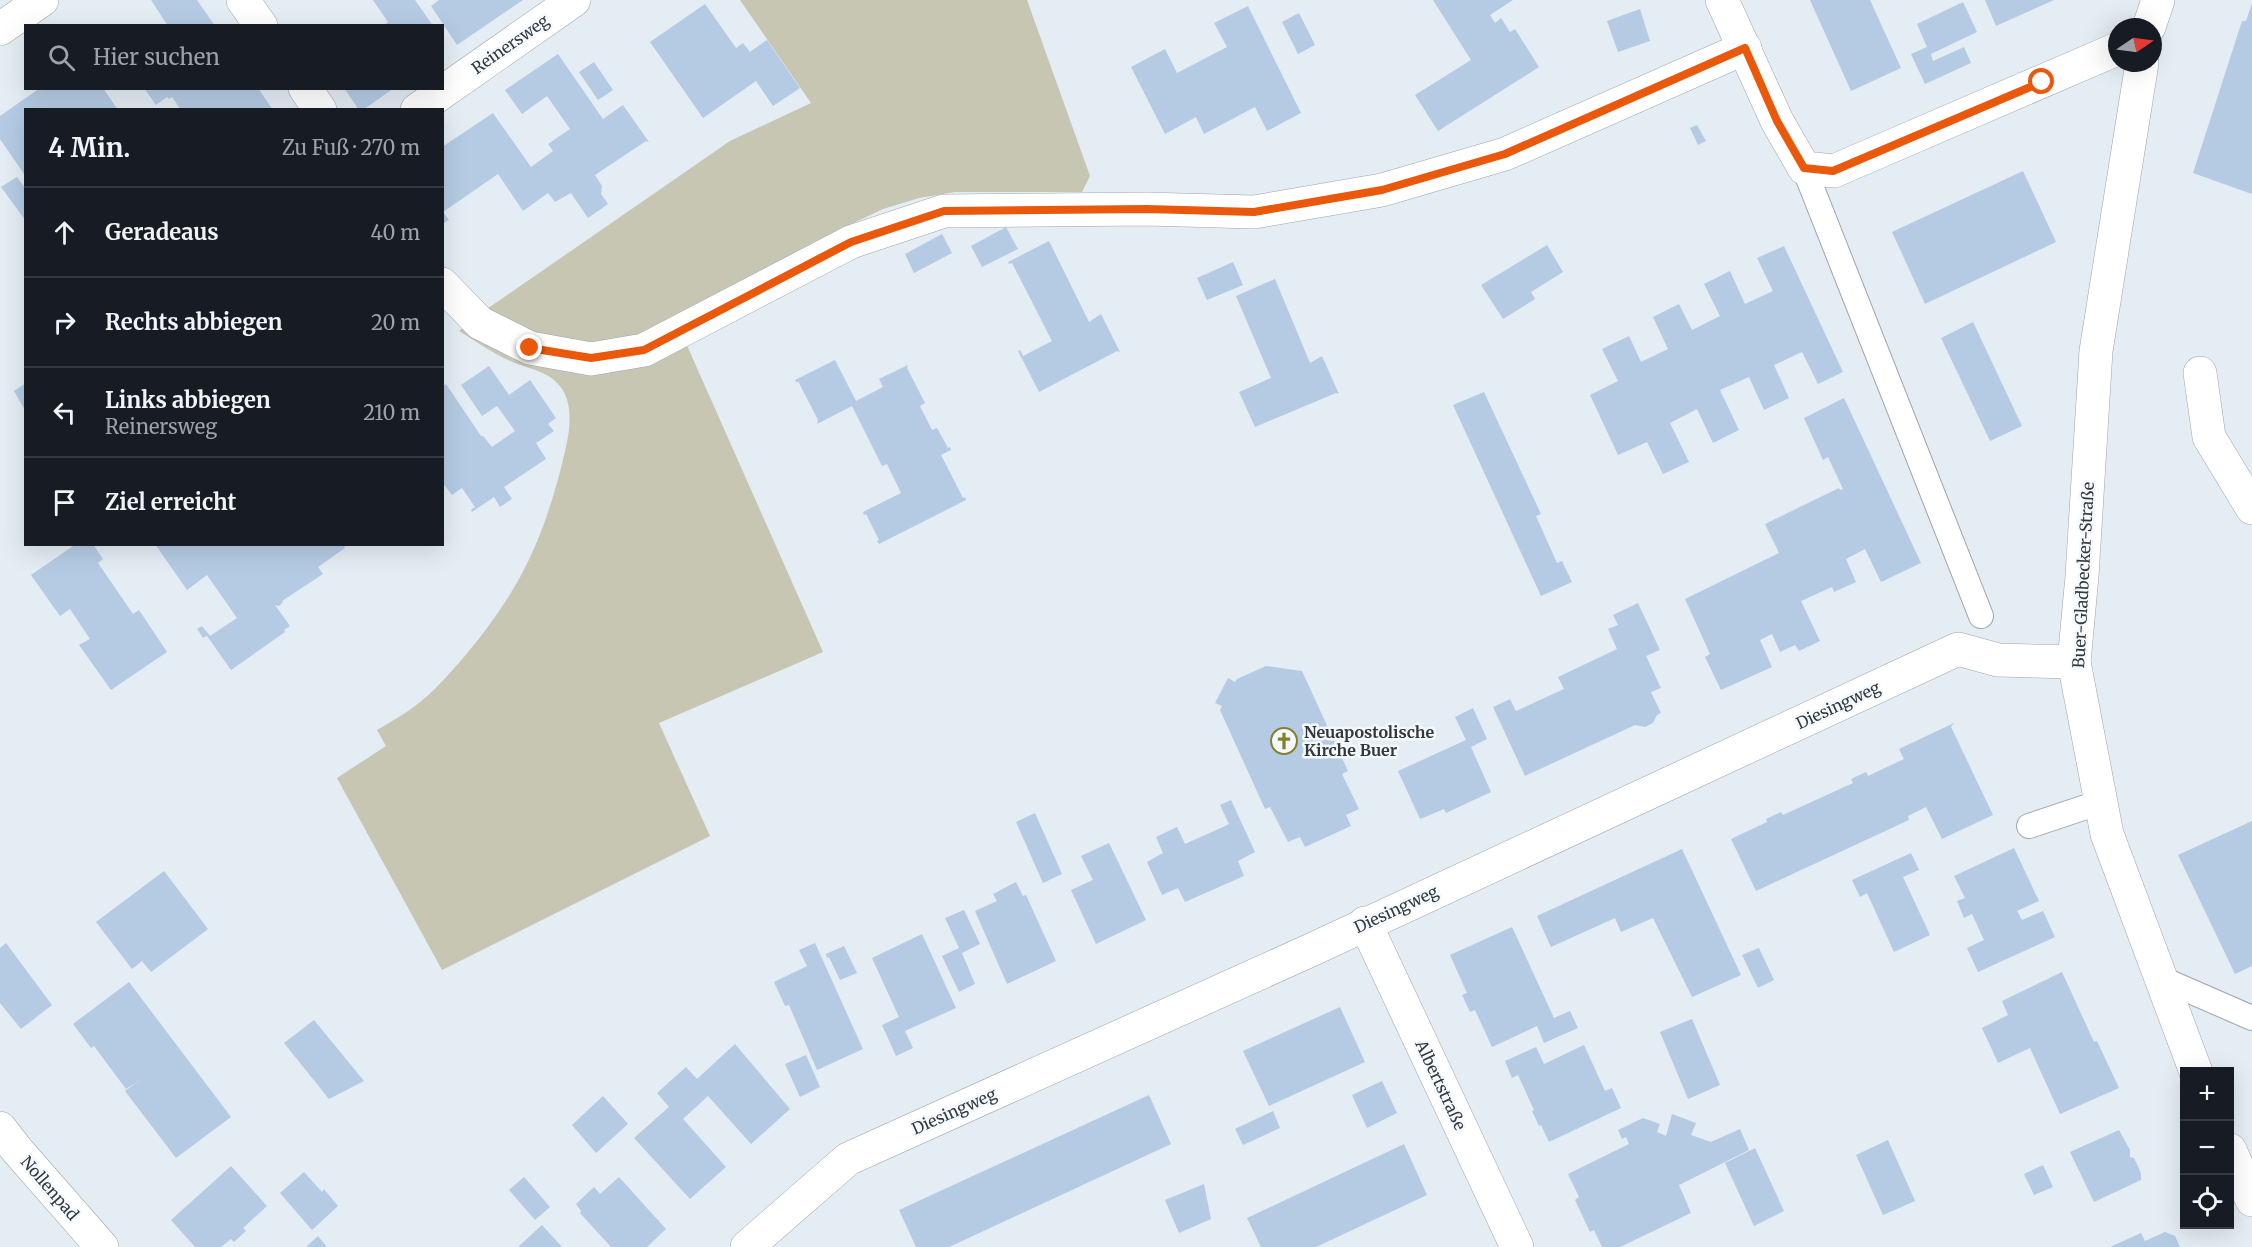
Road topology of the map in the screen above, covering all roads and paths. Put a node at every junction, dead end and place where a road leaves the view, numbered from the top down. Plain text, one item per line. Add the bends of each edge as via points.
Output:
1 (42, 0) edge
2 (243, 0) edge
3 (574, 0) edge
4 (1722, 0) edge
5 (2158, 0) edge
6 (2152, 18) edge
7 (260, 24) edge
8 (0, 28) edge
9 (1745, 48) junction
10 (2108, 53) edge
11 (2141, 72) edge
12 (306, 90) edge
13 (319, 108) edge
14 (420, 108) edge
15 (1804, 168) junction
16 (444, 286) edge
17 (2200, 373) dead end
18 (2252, 508) edge
19 (1981, 616) dead end
20 (2074, 662) junction
21 (2101, 802) junction
22 (2029, 826) dead end
23 (1365, 923) junction
24 (2160, 978) junction
25 (2252, 1018) edge
26 (2194, 1067) edge
27 (0, 1128) edge
28 (2234, 1161) edge
29 (2252, 1200) edge
30 (102, 1247) edge
31 (747, 1247) edge
32 (1517, 1247) edge

1 - 8 street
2 - 7 street
3 - 14 street, Reinersweg
4 - 9 street
5 - 6 street
9 - 15 street via 1777,121
9 - 16 street via 1505,154 1382,190 1254,212 944,211 851,242 644,350 591,358 530,348 480,323
10 - 15 street via 1833,171
11 - 20 street, Buer-Gladbecker-Straße via 2096,351
12 - 13 street
15 - 19 lane
17 - 18 street via 2210,437
20 - 21 street, Buer-Gladbecker-Straße
20 - 23 street, Diesingweg via 1998,660 1958,649
21 - 22 lane
21 - 24 street, Buer-Gladbecker-Straße via 2107,834
23 - 31 street, Diesingweg via 848,1159
23 - 32 street, Albertstraße
24 - 25 lane
24 - 26 street, Buer-Gladbecker-Straße
27 - 30 street, Nollenpad
28 - 29 street

